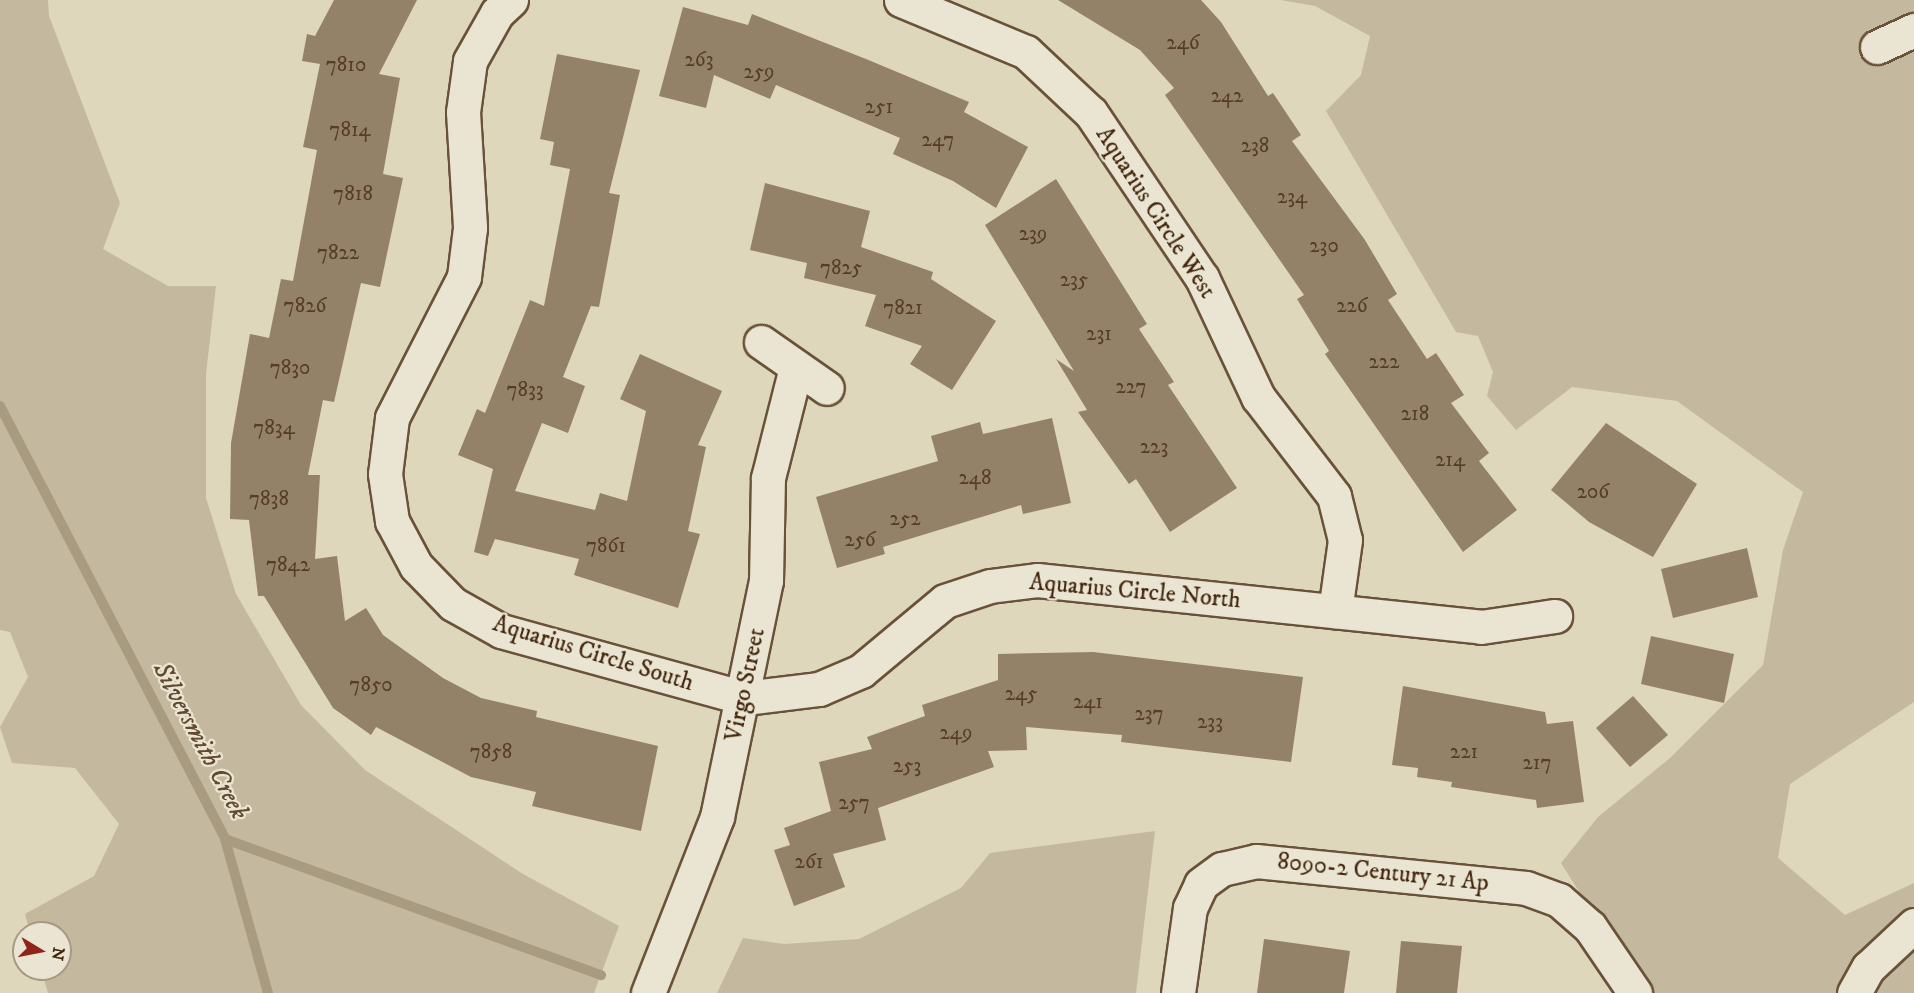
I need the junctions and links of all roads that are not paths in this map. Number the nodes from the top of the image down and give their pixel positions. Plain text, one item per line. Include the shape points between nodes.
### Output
1 (511, 0) edge
2 (901, 0) edge
3 (1914, 30) edge
4 (1877, 47) dead end
5 (761, 342) dead end
6 (796, 367) junction
7 (827, 388) dead end
8 (1335, 611) junction
9 (1555, 616) dead end
10 (745, 698) junction
11 (1914, 925) edge
12 (648, 993) edge
13 (1178, 993) edge
14 (1635, 993) edge
15 (1854, 993) edge

1 - 10 street, Aquarius Circle South via 497,13 470,61 463,112 470,228 464,277 392,418 385,474 392,521 416,566 453,604 501,631
2 - 8 street, Aquarius Circle West via 1026,52 1090,112 1202,278 1258,397 1334,496 1345,540
3 - 4 street
5 - 6 street
6 - 7 street
6 - 10 street, Virgo Street via 768,478 766,582
8 - 9 street, Aquarius Circle North via 1481,627
8 - 10 street, Aquarius Circle North via 1037,580 990,586 945,601 861,671 819,689
10 - 12 street, Virgo Street via 717,818
11 - 15 street via 1868,968
13 - 14 street, 8090-2 Century 21 Ap via 1190,908 1201,885 1222,869 1256,861 1526,888 1559,900 1590,927

